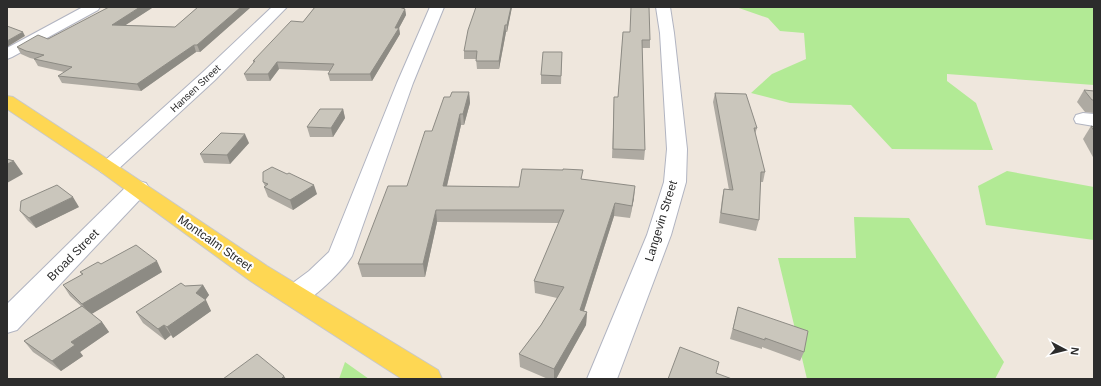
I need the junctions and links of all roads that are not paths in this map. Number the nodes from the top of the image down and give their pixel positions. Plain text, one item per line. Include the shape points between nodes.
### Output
1 (92, 7) edge
2 (280, 7) edge
3 (437, 7) edge
4 (663, 7) edge
5 (7, 54) edge
6 (7, 102) edge
7 (108, 168) junction
8 (138, 188) junction
9 (295, 295) junction
10 (7, 322) edge
11 (427, 379) edge
12 (602, 379) edge

1 - 5 street
2 - 7 street, Hansen Street
3 - 9 street via 405,83 340,256 318,278
4 - 12 street, Langevin Street via 677,148 675,182 659,235
6 - 7 main road, Montcalm Street
7 - 8 main road, Montcalm Street
8 - 9 main road, Montcalm Street via 258,273
8 - 10 street, Broad Street
9 - 11 main road, Montcalm Street

